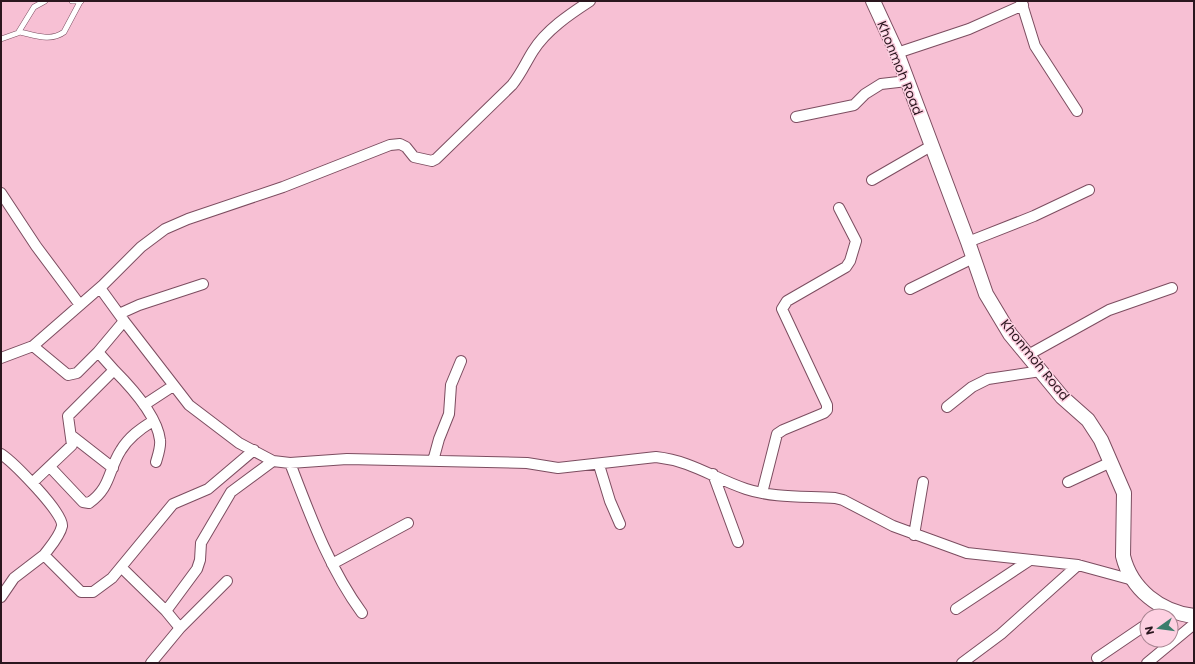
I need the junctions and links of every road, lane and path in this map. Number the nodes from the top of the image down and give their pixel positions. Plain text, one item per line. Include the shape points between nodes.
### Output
1 (45, 1) edge
2 (72, 1) edge
3 (81, 1) edge
4 (590, 1) edge
5 (873, 1) edge
6 (1022, 3) edge
7 (20, 32) junction
8 (1, 39) edge
9 (897, 53) junction
10 (907, 81) junction
11 (1077, 111) dead end
12 (796, 117) dead end
13 (931, 146) junction
14 (872, 180) dead end
15 (1089, 190) dead end
16 (1, 193) edge
17 (839, 208) dead end
18 (968, 242) junction
19 (973, 258) junction
20 (203, 284) dead end
21 (100, 288) junction
22 (1172, 288) dead end
23 (910, 289) dead end
24 (80, 305) junction
25 (121, 318) junction
26 (34, 346) junction
27 (98, 352) junction
28 (1028, 355) junction
29 (1, 358) edge
30 (461, 361) dead end
31 (114, 370) junction
32 (1041, 371) junction
33 (173, 386) junction
34 (144, 405) junction
35 (947, 407) dead end
36 (153, 421) junction
37 (72, 436) junction
38 (254, 450) junction
39 (1, 454) edge
40 (273, 461) junction
41 (433, 461) junction
42 (156, 462) dead end
43 (1111, 462) junction
44 (290, 463) junction
45 (599, 465) junction
46 (50, 467) junction
47 (113, 468) junction
48 (713, 474) junction
49 (923, 482) dead end
50 (1068, 482) dead end
51 (32, 483) junction
52 (762, 493) junction
53 (408, 523) dead end
54 (620, 524) dead end
55 (914, 535) junction
56 (738, 542) dead end
57 (44, 555) junction
58 (1030, 560) junction
59 (332, 564) junction
60 (1078, 565) junction
61 (121, 567) junction
62 (1133, 580) junction
63 (227, 581) dead end
64 (1, 597) edge
65 (1160, 608) edge
66 (956, 609) dead end
67 (166, 611) junction
68 (362, 613) dead end
69 (1179, 614) edge
70 (1194, 616) edge
71 (1194, 624) edge
72 (180, 628) junction
73 (1139, 629) edge
74 (1097, 658) dead end
75 (151, 663) edge
76 (962, 663) edge
77 (1147, 663) edge

1 - 7 lane via 34,7
2 - 3 lane
3 - 7 lane via 61,34 47,38
4 - 21 street via 556,26 536,46 520,76 436,159 414,156 400,144 390,145 283,187 188,219 152,238
5 - 9 main road, Khonmoh Road
6 - 9 street via 980,25
6 - 11 street via 1035,46
7 - 8 lane
9 - 10 main road, Khonmoh Road
10 - 12 street via 881,84 854,105
10 - 13 main road, Khonmoh Road
13 - 14 street
13 - 18 main road, Khonmoh Road
15 - 18 street via 1034,216
16 - 24 street
17 - 52 street via 856,240 848,264 787,301 782,308 827,405 827,410 777,434
18 - 19 main road, Khonmoh Road
19 - 23 street
19 - 28 main road, Khonmoh Road via 986,294 1010,334
20 - 25 street via 139,305
21 - 24 street
21 - 25 street
22 - 28 street via 1109,310
24 - 26 street
25 - 27 street
25 - 33 street
26 - 27 street via 68,375 77,373
26 - 29 street
27 - 31 street
28 - 32 main road, Khonmoh Road
30 - 41 street via 451,384 449,414
31 - 34 street
31 - 37 street via 70,414 68,419
32 - 35 street via 988,379 972,387
32 - 43 main road, Khonmoh Road via 1062,397 1088,420
33 - 34 street
33 - 38 street via 220,429
34 - 36 street
36 - 42 street via 160,439
36 - 47 street via 132,436 121,449
37 - 46 street via 71,447
37 - 47 street
38 - 40 street
38 - 61 street via 208,489 173,504
39 - 51 street
40 - 44 street
40 - 67 street via 231,492 201,543 197,569
41 - 44 street via 347,459
41 - 45 street via 527,463 558,468
43 - 50 street
43 - 62 main road, Khonmoh Road via 1124,493 1123,556
44 - 59 street
45 - 48 street via 656,457 684,462
45 - 54 street via 607,495
46 - 47 street via 85,504 104,489
46 - 51 street
48 - 52 street via 745,489
48 - 56 street
49 - 55 street
51 - 57 street via 62,521 60,531
52 - 55 street via 835,498
53 - 59 street
55 - 58 street via 967,553
57 - 61 street via 81,592 88,593 99,589
57 - 64 street via 14,578
58 - 60 street
58 - 66 street
59 - 68 street
60 - 62 street
60 - 76 street via 1001,634
61 - 67 street
62 - 65 main road, Khonmoh Road
63 - 72 street
67 - 72 street
69 - 70 main road, Khonmoh Road
71 - 77 street
72 - 75 street
73 - 74 street

